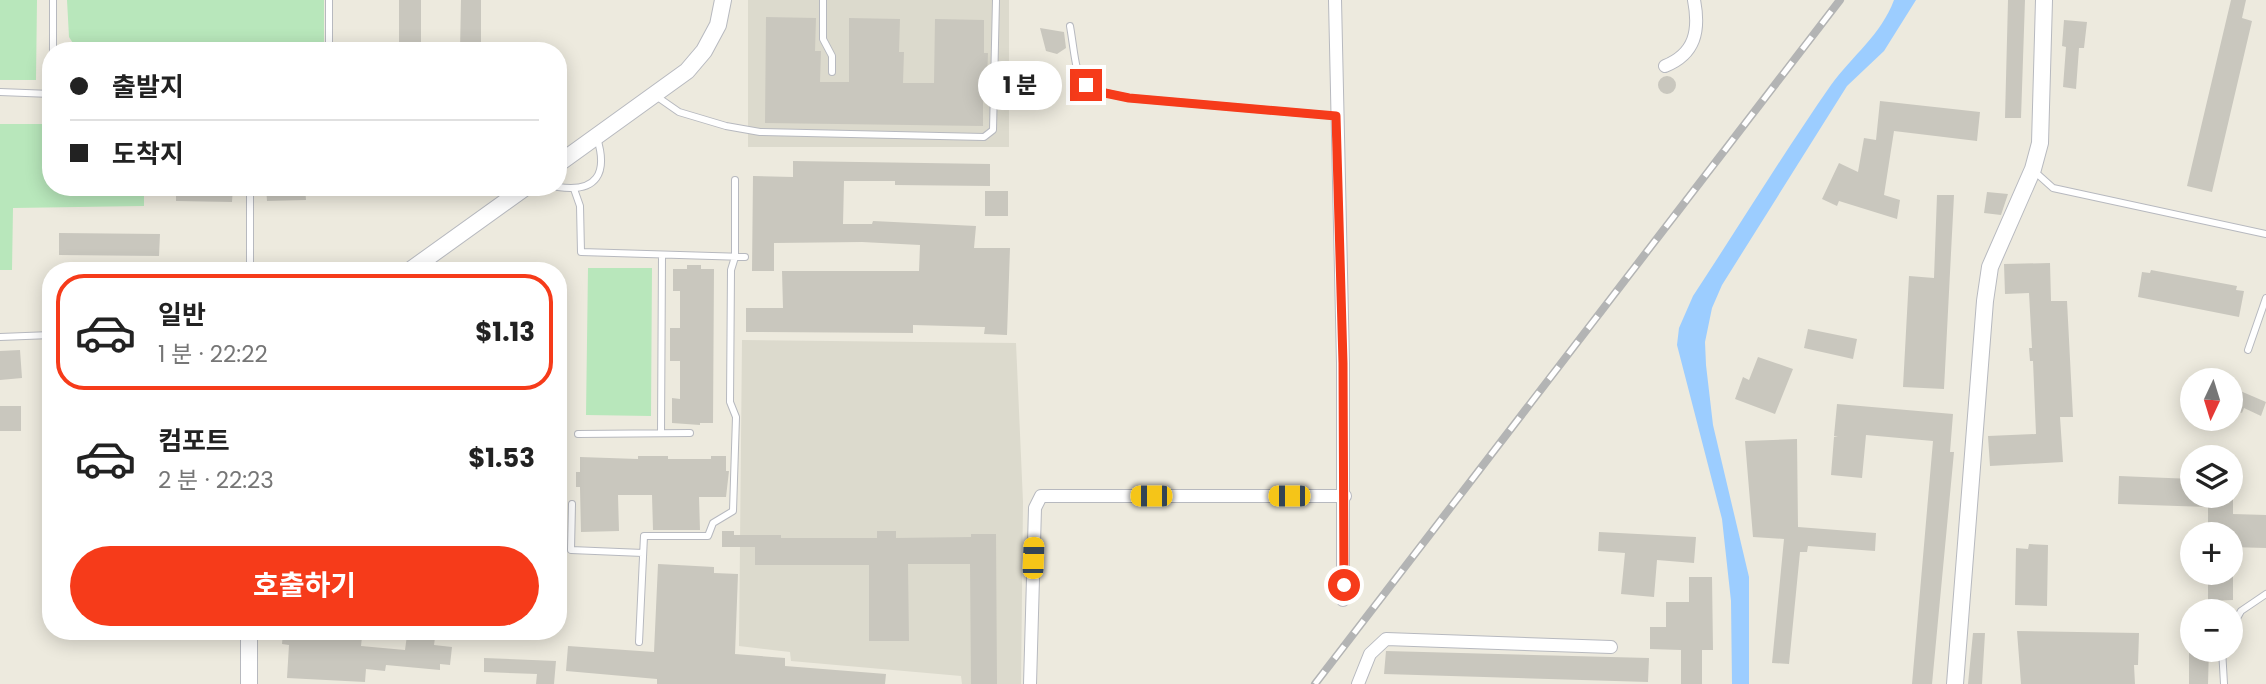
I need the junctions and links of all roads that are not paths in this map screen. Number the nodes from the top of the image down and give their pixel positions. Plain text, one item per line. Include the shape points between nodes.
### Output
1 (53, 0) edge
2 (329, 0) edge
3 (723, 0) edge
4 (823, 0) edge
5 (996, 0) edge
6 (1335, 0) edge
7 (1694, 0) edge
8 (2044, 0) edge
9 (1070, 26) dead end
10 (52, 42) edge
11 (329, 42) edge
12 (1665, 66) dead end
13 (832, 72) dead end
14 (0, 92) edge
15 (42, 94) edge
16 (654, 95) junction
17 (1336, 116) junction
18 (596, 136) junction
19 (567, 157) edge
20 (2033, 170) junction
21 (735, 180) dead end
22 (567, 188) edge
23 (574, 189) junction
24 (250, 196) edge
25 (513, 196) edge
26 (2266, 234) edge
27 (662, 254) junction
28 (735, 257) junction
29 (745, 257) dead end
30 (250, 262) edge
31 (422, 262) edge
32 (2266, 298) edge
33 (42, 335) edge
34 (0, 337) edge
35 (2248, 349) dead end
36 (661, 433) junction
37 (690, 433) dead end
38 (578, 434) dead end
39 (1345, 496) junction
40 (572, 504) dead end
41 (643, 553) junction
42 (2266, 594) edge
43 (1343, 600) dead end
44 (2243, 610) edge
45 (249, 640) edge
46 (639, 642) dead end
47 (1611, 648) dead end
48 (2223, 662) edge
49 (249, 684) edge
50 (1030, 684) edge
51 (1358, 684) edge
52 (1955, 684) edge
53 (2224, 684) edge

1 - 10 lane
2 - 11 lane
3 - 16 street via 718,25 704,51 687,71
4 - 13 lane via 823,39 832,56
5 - 16 lane via 993,130 984,137 760,132 679,112
6 - 17 street
7 - 12 street via 1695,34 1688,52
8 - 20 street via 2040,143
9 - 17 lane via 1078,73 1086,85 1100,92
14 - 15 lane
16 - 18 street
17 - 39 street
18 - 19 street
18 - 23 lane via 602,170 594,181
20 - 26 lane via 2053,188
20 - 52 street via 1990,267
21 - 28 lane
22 - 23 lane
23 - 27 lane via 580,206 582,252
24 - 30 lane
25 - 31 street
27 - 28 lane
27 - 36 lane
28 - 29 lane
28 - 41 lane via 731,270 730,401 736,417 733,511 713,523 708,536 644,536
32 - 35 lane
33 - 34 lane
36 - 37 lane
36 - 38 lane
39 - 43 street
39 - 50 street via 1041,496 1035,508
40 - 41 lane via 572,550
41 - 46 lane
42 - 44 lane
45 - 49 street
47 - 51 street via 1386,639 1370,654
48 - 53 lane

